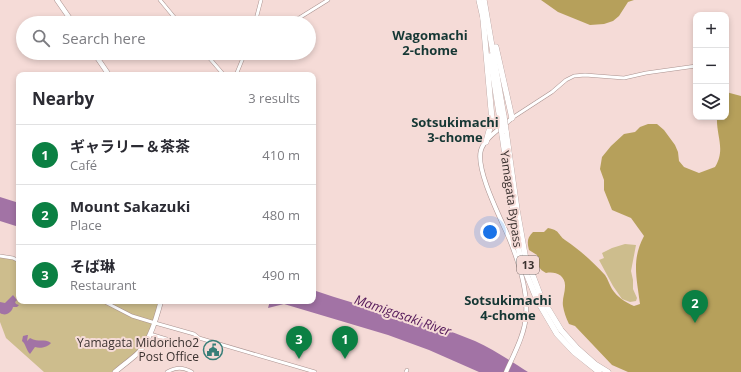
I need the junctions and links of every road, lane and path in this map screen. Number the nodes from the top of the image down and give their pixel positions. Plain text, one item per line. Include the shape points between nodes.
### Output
1 (57, 0) edge
2 (160, 0) edge
3 (261, 0) edge
4 (328, 0) edge
5 (479, 0) edge
6 (484, 0) edge
7 (68, 16) edge
8 (173, 16) edge
9 (257, 16) edge
10 (302, 16) edge
11 (486, 17) junction
12 (99, 60) edge
13 (211, 60) edge
14 (241, 60) edge
15 (693, 66) edge
16 (107, 72) edge
17 (221, 72) edge
18 (237, 72) edge
19 (512, 118) junction
20 (504, 132) junction
21 (486, 142) junction
22 (0, 256) edge
23 (16, 260) edge
24 (109, 304) edge
25 (160, 304) edge
26 (155, 323) junction
27 (150, 334) junction
28 (194, 347) dead end
29 (115, 372) edge
30 (167, 372) edge
31 (192, 372) edge
32 (315, 372) edge
33 (506, 372) edge
34 (599, 372) edge
35 (608, 372) edge

1 - 7 main road
2 - 8 street
3 - 9 street
4 - 10 street
5 - 11 highway, Yamagata Bypass / 13
6 - 11 highway, Yamagata Bypass / 13
11 - 19 highway
11 - 20 highway, Yamagata Bypass / 13, bridge
11 - 21 highway via 492,120
12 - 16 main road
13 - 17 street
14 - 18 street
15 - 19 street via 624,78 574,76
19 - 21 street
20 - 34 highway, Yamagata Bypass / 13 via 520,258 537,300 557,334
20 - 35 highway, Yamagata Bypass / 13 via 524,255 541,297 561,330 577,348
21 - 33 street via 481,148 480,156 483,171 491,198 510,240 526,300 523,330
22 - 23 street
24 - 26 street via 132,316
25 - 26 main road
26 - 27 main road
26 - 32 street
27 - 28 street
27 - 29 main road via 138,353
30 - 31 street via 176,368

